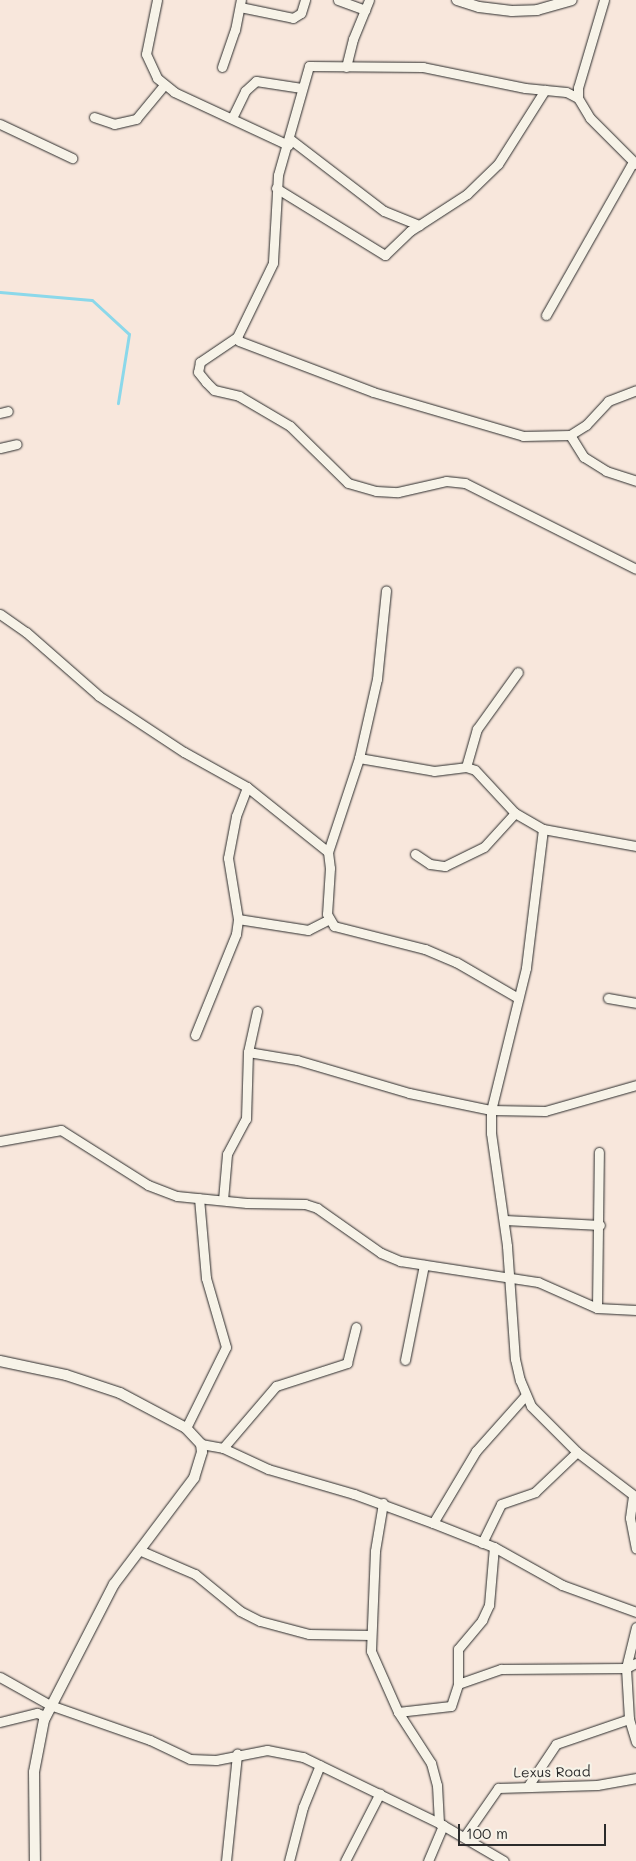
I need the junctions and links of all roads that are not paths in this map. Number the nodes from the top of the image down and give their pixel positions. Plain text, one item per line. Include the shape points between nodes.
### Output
1 (157, 0) edge
2 (305, 0) edge
3 (338, 0) edge
4 (369, 0) edge
5 (457, 0) edge
6 (572, 0) edge
7 (604, 0) edge
8 (240, 4) edge
9 (365, 10) junction
10 (222, 67) dead end
11 (346, 67) junction
12 (164, 85) junction
13 (301, 88) junction
14 (545, 90) junction
15 (578, 98) junction
16 (94, 117) dead end
17 (232, 118) junction
18 (0, 124) edge
19 (289, 142) junction
20 (72, 158) dead end
21 (634, 163) edge
22 (276, 188) junction
23 (419, 225) junction
24 (546, 314) dead end
25 (236, 337) junction
26 (636, 390) edge
27 (570, 435) junction
28 (17, 444) dead end
29 (0, 448) edge
30 (636, 481) edge
31 (636, 569) edge
32 (386, 590) dead end
33 (0, 614) edge
34 (518, 672) dead end
35 (359, 758) junction
36 (466, 767) junction
37 (247, 787) junction
38 (515, 814) junction
39 (543, 830) junction
40 (636, 846) edge
41 (328, 852) junction
42 (415, 854) dead end
43 (238, 919) junction
44 (328, 920) junction
45 (518, 998) junction
46 (608, 998) dead end
47 (636, 1003) edge
48 (256, 1011) dead end
49 (195, 1035) dead end
50 (248, 1052) junction
51 (636, 1085) edge
52 (491, 1110) junction
53 (0, 1141) edge
54 (599, 1152) dead end
55 (199, 1198) junction
56 (222, 1200) junction
57 (505, 1220) junction
58 (600, 1224) junction
59 (424, 1265) junction
60 (510, 1279) junction
61 (597, 1308) junction
62 (636, 1310) edge
63 (356, 1327) dead end
64 (405, 1360) dead end
65 (0, 1361) edge
66 (525, 1396) junction
67 (186, 1428) junction
68 (201, 1444) junction
69 (222, 1448) junction
70 (578, 1452) junction
71 (634, 1497) edge
72 (383, 1504) junction
73 (433, 1522) junction
74 (482, 1543) junction
75 (494, 1547) junction
76 (636, 1548) edge
77 (139, 1550) junction
78 (636, 1612) edge
79 (636, 1627) edge
80 (371, 1635) junction
81 (636, 1663) edge
82 (626, 1668) junction
83 (0, 1676) edge
84 (458, 1684) junction
85 (50, 1705) junction
86 (398, 1712) junction
87 (46, 1716) junction
88 (629, 1719) junction
89 (0, 1722) edge
90 (636, 1742) edge
91 (237, 1754) junction
92 (320, 1765) junction
93 (636, 1778) edge
94 (528, 1786) junction
95 (380, 1793) junction
96 (441, 1824) junction
97 (464, 1837) junction
98 (35, 1861) edge
99 (226, 1861) edge
100 (289, 1861) edge
101 (345, 1861) edge
102 (428, 1861) edge
103 (504, 1861) edge

1 - 12 street via 146,54
2 - 8 street via 301,13 293,18
3 - 9 street
4 - 9 street
5 - 6 street via 479,7 512,11 538,10
7 - 15 street via 578,88
8 - 10 street
9 - 11 street
11 - 13 street via 309,66
11 - 14 street via 422,68
12 - 16 street via 136,119 114,124
12 - 17 street
13 - 17 street via 256,81 245,91
13 - 19 street
14 - 15 street
14 - 23 street via 498,164 467,194
15 - 21 street via 590,118
17 - 19 street
18 - 20 street
19 - 22 street
19 - 23 street via 384,211
21 - 24 street
22 - 23 street via 379,254 389,254 402,237
22 - 25 street via 273,263
25 - 27 street via 239,341 373,392 463,419 523,436
25 - 31 street via 200,362 198,372 214,390 239,396 290,426 348,483 376,491 398,492 446,481 465,483
26 - 27 street via 608,400 586,425
27 - 30 street via 584,457 606,471
28 - 29 street
32 - 35 street via 378,679
33 - 37 street via 26,632 99,696 184,752
34 - 36 street via 477,730
35 - 36 street via 434,771
35 - 41 street
36 - 38 street via 475,770
37 - 41 street
37 - 43 street via 236,816 228,858
38 - 39 street
38 - 42 street via 484,847 445,866 430,864
39 - 40 street
39 - 45 street via 531,936
41 - 44 street
43 - 44 street via 308,930
43 - 49 street via 208,1008
44 - 45 street via 342,930 425,949 456,962
45 - 52 street
46 - 47 street
48 - 50 street
50 - 52 street via 297,1060 409,1093
50 - 56 street via 246,1119 227,1154
51 - 52 street via 545,1111
52 - 57 street via 491,1133
53 - 55 street via 61,1130 148,1185 177,1196
54 - 58 street
55 - 56 street
55 - 67 street via 206,1278 226,1347
56 - 59 street via 305,1204 317,1208 381,1253
57 - 58 street
57 - 60 street
58 - 61 street
59 - 60 street
59 - 64 street
60 - 61 street via 538,1282
60 - 66 street via 516,1359
61 - 62 street
63 - 69 street via 347,1363 276,1386
65 - 67 street via 94,1383 133,1399
66 - 70 street via 544,1421
66 - 73 street via 476,1451
67 - 68 street
68 - 69 street
68 - 77 street via 200,1464 194,1478
69 - 72 street via 268,1469
70 - 71 street
70 - 74 street via 535,1492 501,1504
71 - 76 street via 630,1518
72 - 73 street
72 - 80 street via 375,1551
73 - 74 street
74 - 75 street
75 - 78 street via 562,1585
75 - 84 street via 489,1605 482,1620 458,1649
77 - 80 street via 210,1583 240,1611 260,1621 309,1634
77 - 85 street via 114,1584
79 - 82 street
80 - 86 street via 374,1662
81 - 82 street
82 - 84 street via 514,1666
82 - 88 street
83 - 85 street
84 - 86 street via 450,1706
85 - 87 street
85 - 91 street via 150,1740 190,1759 216,1760
86 - 96 street via 430,1763 437,1785
87 - 89 street via 37,1713
87 - 98 street via 38,1739 34,1772
88 - 90 street
88 - 94 street via 556,1744
91 - 92 street via 285,1751
91 - 99 street
92 - 95 street
92 - 100 street via 303,1807
93 - 94 street, Lexus Road via 605,1785
94 - 97 street, Lexus Road via 498,1788
95 - 96 street
95 - 101 street
96 - 97 street
96 - 102 street
97 - 103 street

